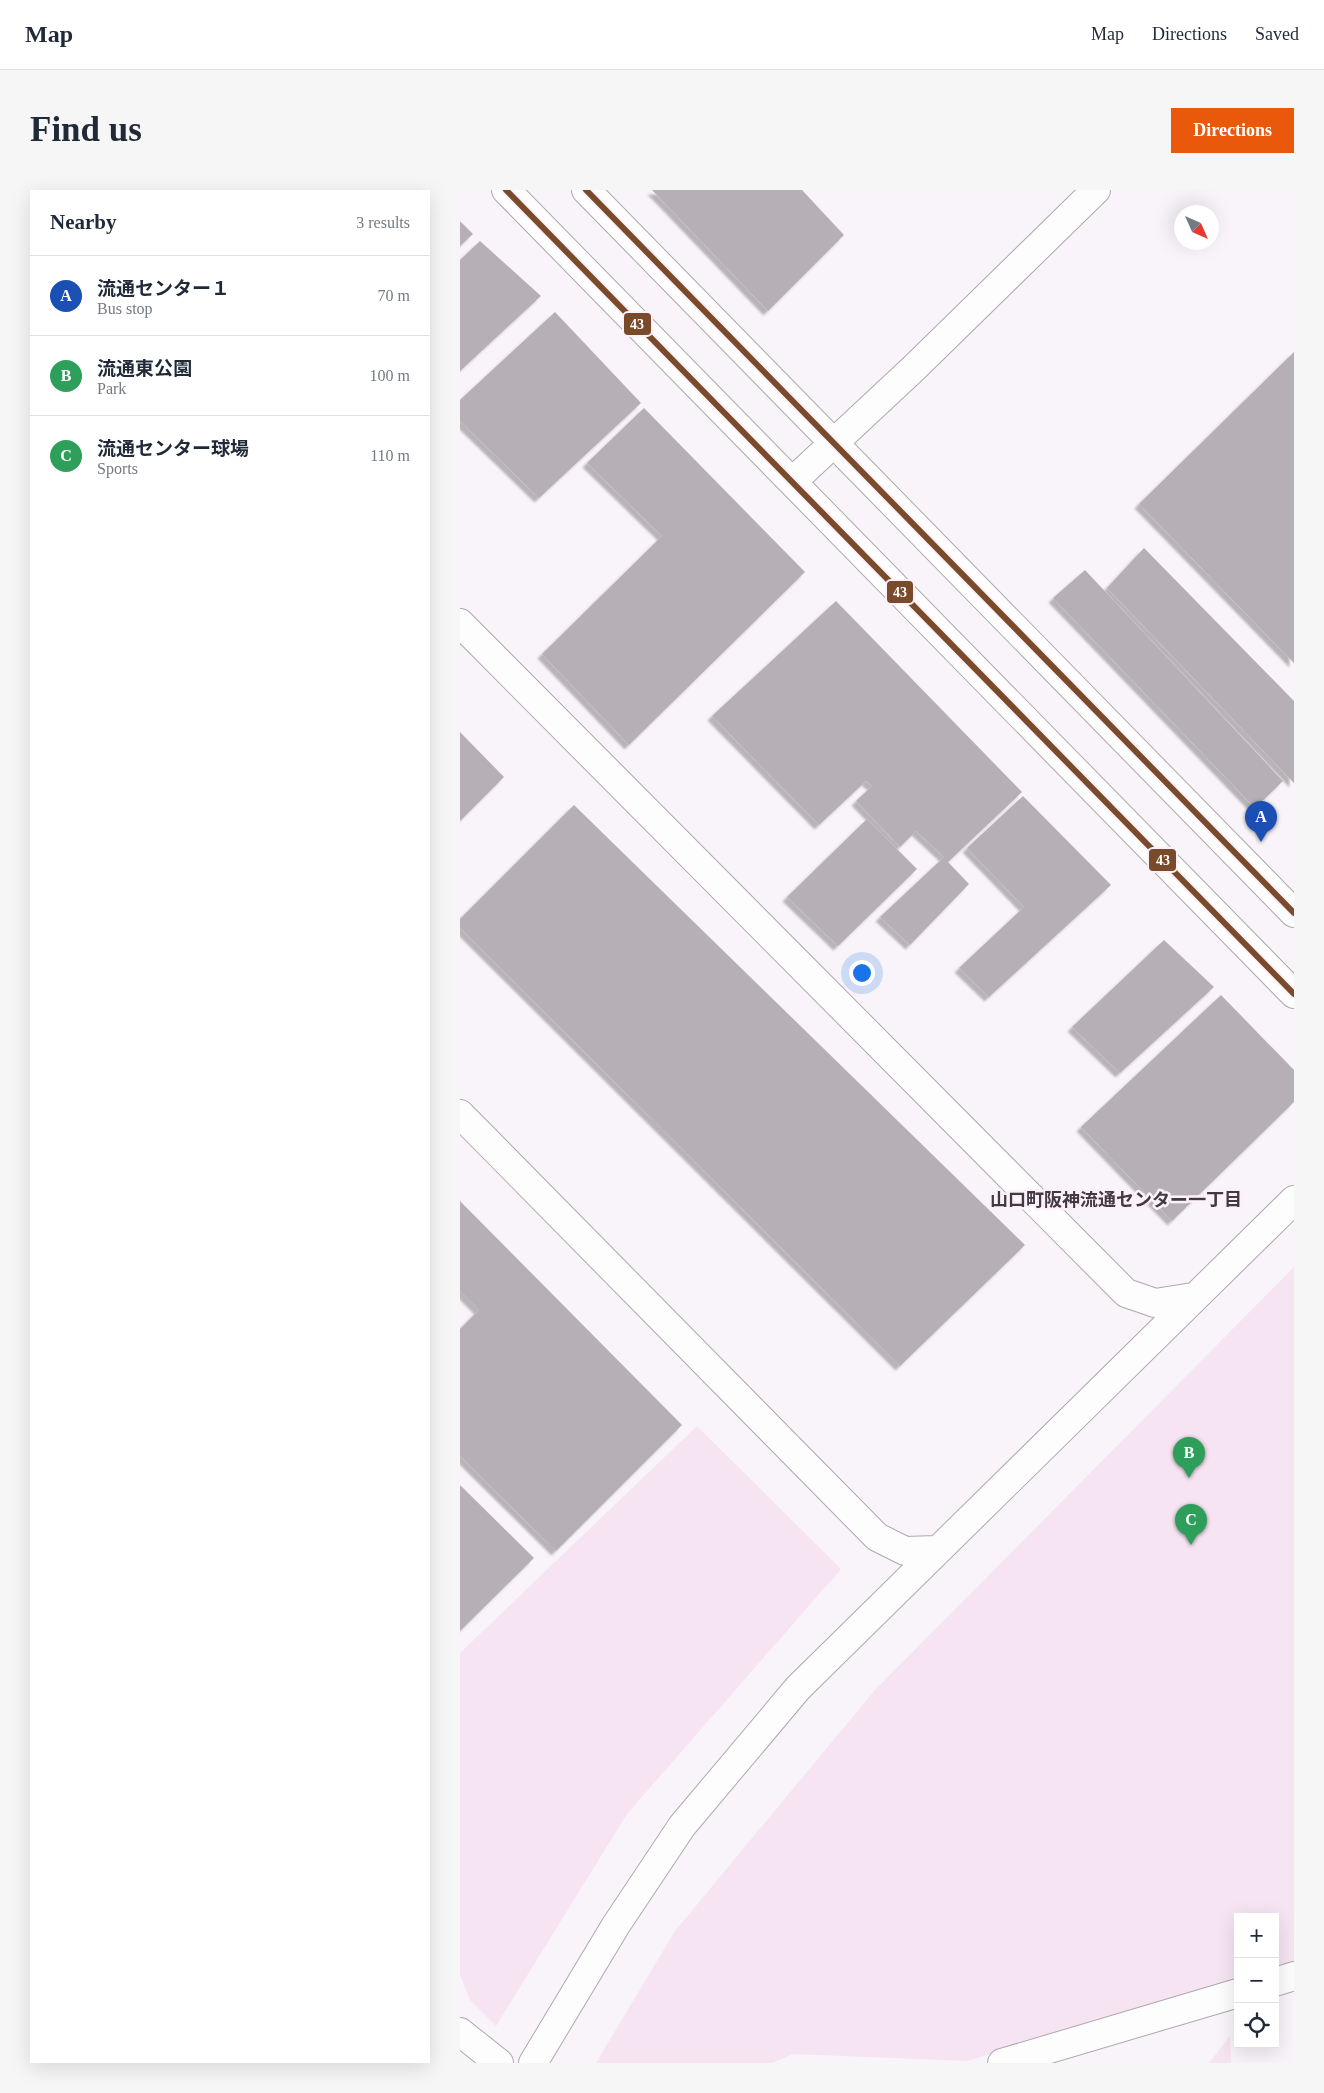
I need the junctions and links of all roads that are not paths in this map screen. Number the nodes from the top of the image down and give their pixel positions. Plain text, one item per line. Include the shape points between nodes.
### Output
1 (506, 190) edge
2 (586, 190) edge
3 (1096, 190) edge
4 (834, 444) junction
5 (793, 481) junction
6 (460, 623) edge
7 (1294, 914) edge
8 (1294, 994) edge
9 (460, 1114) edge
10 (1294, 1200) edge
11 (1193, 1297) junction
12 (937, 1550) junction
13 (1294, 1976) edge
14 (1279, 1981) edge
15 (1234, 1994) edge
16 (460, 2032) edge
17 (499, 2063) edge
18 (532, 2063) edge
19 (1002, 2063) edge

1 - 5 street
2 - 4 street
3 - 4 street
4 - 5 street
4 - 7 street
5 - 8 street
6 - 11 street via 1126,1293 1155,1303
9 - 12 street via 878,1537 905,1551
10 - 11 street
11 - 12 street
12 - 18 street via 798,1688 682,1826 616,1925
13 - 14 street
15 - 19 street
16 - 17 street

